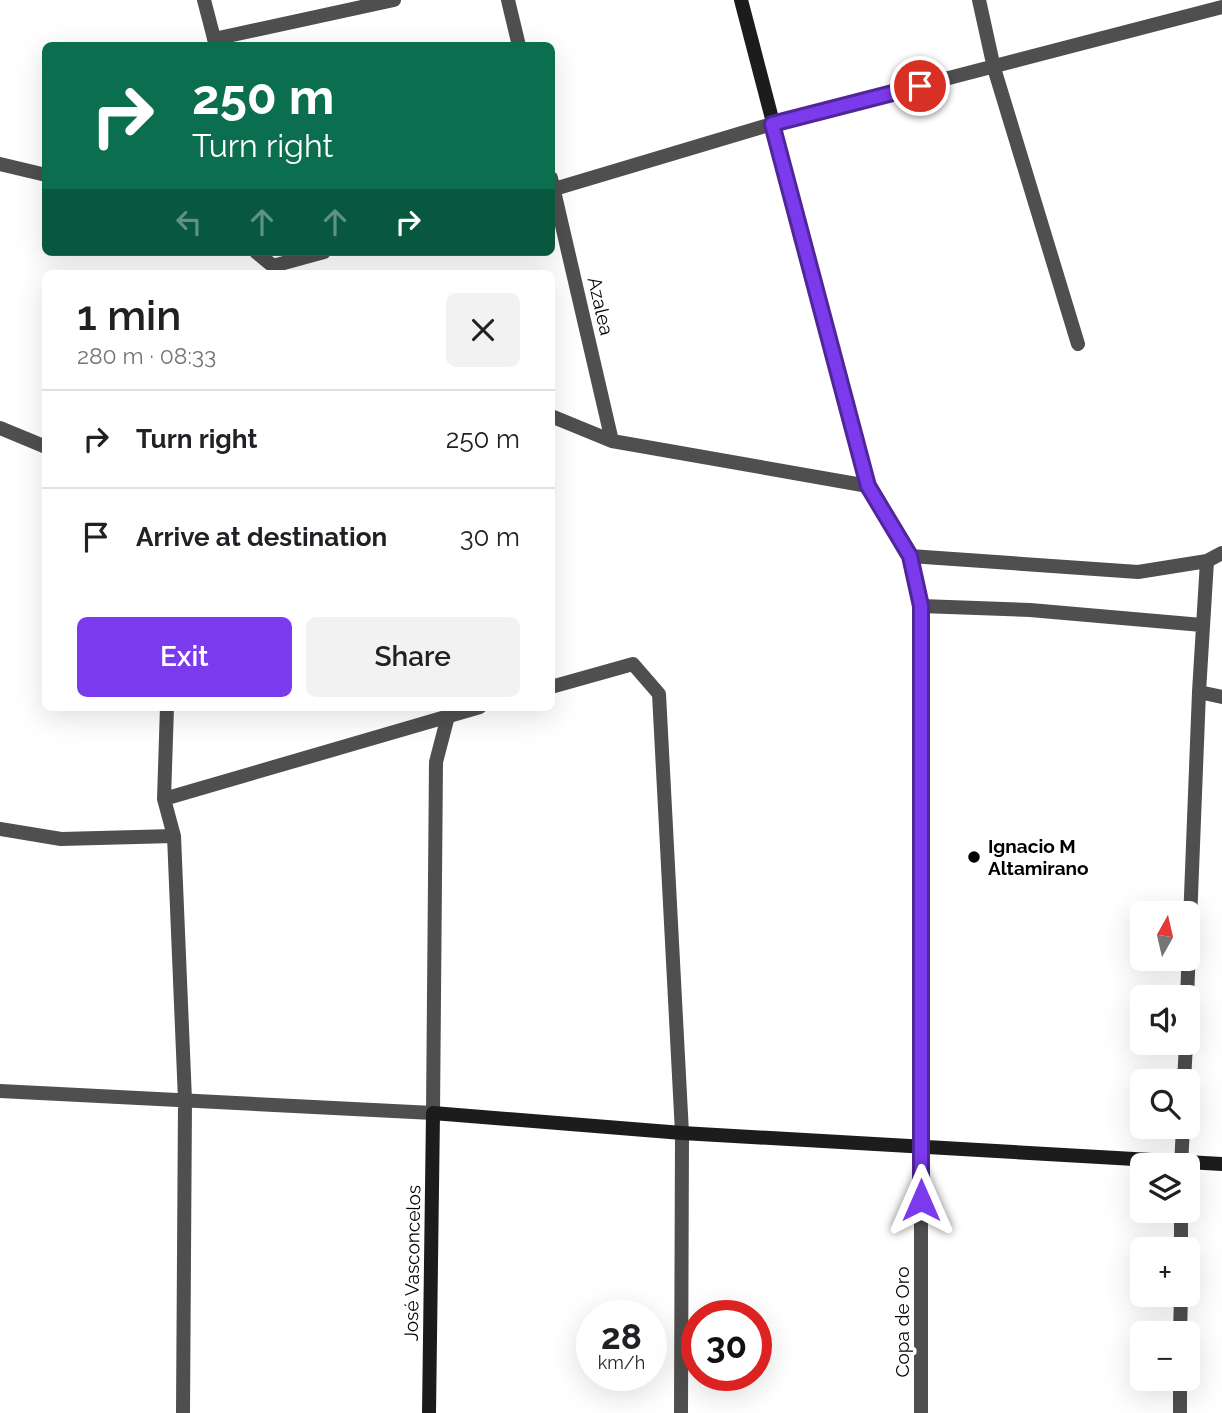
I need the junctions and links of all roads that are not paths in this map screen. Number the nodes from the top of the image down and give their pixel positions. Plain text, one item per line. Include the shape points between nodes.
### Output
1 (204, 0) edge
2 (394, 0) edge
3 (508, 0) edge
4 (741, 0) edge
5 (979, 0) edge
6 (1222, 8) edge
7 (215, 42) edge
8 (518, 42) edge
9 (994, 68) junction
10 (772, 124) junction
11 (0, 164) edge
12 (42, 174) edge
13 (555, 185) edge
14 (555, 199) edge
15 (260, 256) edge
16 (313, 256) edge
17 (273, 270) edge
18 (1078, 344) dead end
19 (555, 418) edge
20 (0, 428) edge
21 (612, 442) junction
22 (42, 445) edge
23 (868, 486) junction
24 (1222, 553) edge
25 (910, 556) junction
26 (1207, 561) junction
27 (921, 606) junction
28 (1202, 625) junction
29 (555, 686) edge
30 (1199, 692) junction
31 (1222, 697) edge
32 (167, 711) edge
33 (466, 711) edge
34 (448, 716) junction
35 (164, 799) junction
36 (0, 829) edge
37 (174, 836) junction
38 (1188, 985) edge
39 (0, 1091) edge
40 (184, 1100) junction
41 (433, 1113) junction
42 (682, 1133) junction
43 (921, 1147) junction
44 (1130, 1159) edge
45 (1200, 1163) edge
46 (1222, 1164) edge
47 (1180, 1391) edge
48 (183, 1413) edge
49 (429, 1413) edge
50 (681, 1413) edge
51 (921, 1413) edge
52 (1180, 1413) edge

1 - 7 street
2 - 7 street
3 - 8 street
4 - 10 street, Copa de Oro
5 - 9 street
6 - 9 street
9 - 10 street
9 - 18 street
10 - 13 street
10 - 23 street, Copa de Oro
11 - 12 street
14 - 21 street, Azalea
15 - 17 street
16 - 17 street
19 - 21 street
20 - 22 street
21 - 23 street
23 - 25 street, Copa de Oro
24 - 26 street
25 - 26 street via 1138,572
25 - 27 street, Copa de Oro
26 - 28 street
27 - 28 street
27 - 43 street, Copa de Oro
28 - 30 street
29 - 42 street via 633,664 659,694
30 - 31 street
30 - 38 street
32 - 35 street
33 - 34 street
34 - 35 street
34 - 41 street via 436,762
35 - 37 street
36 - 37 street via 61,839
37 - 40 street
39 - 40 street
40 - 41 street
40 - 48 street
41 - 42 street
41 - 49 street, José Vasconcelos
42 - 43 street
42 - 50 street
43 - 44 street
43 - 51 street, Copa de Oro
45 - 46 street
47 - 52 street

